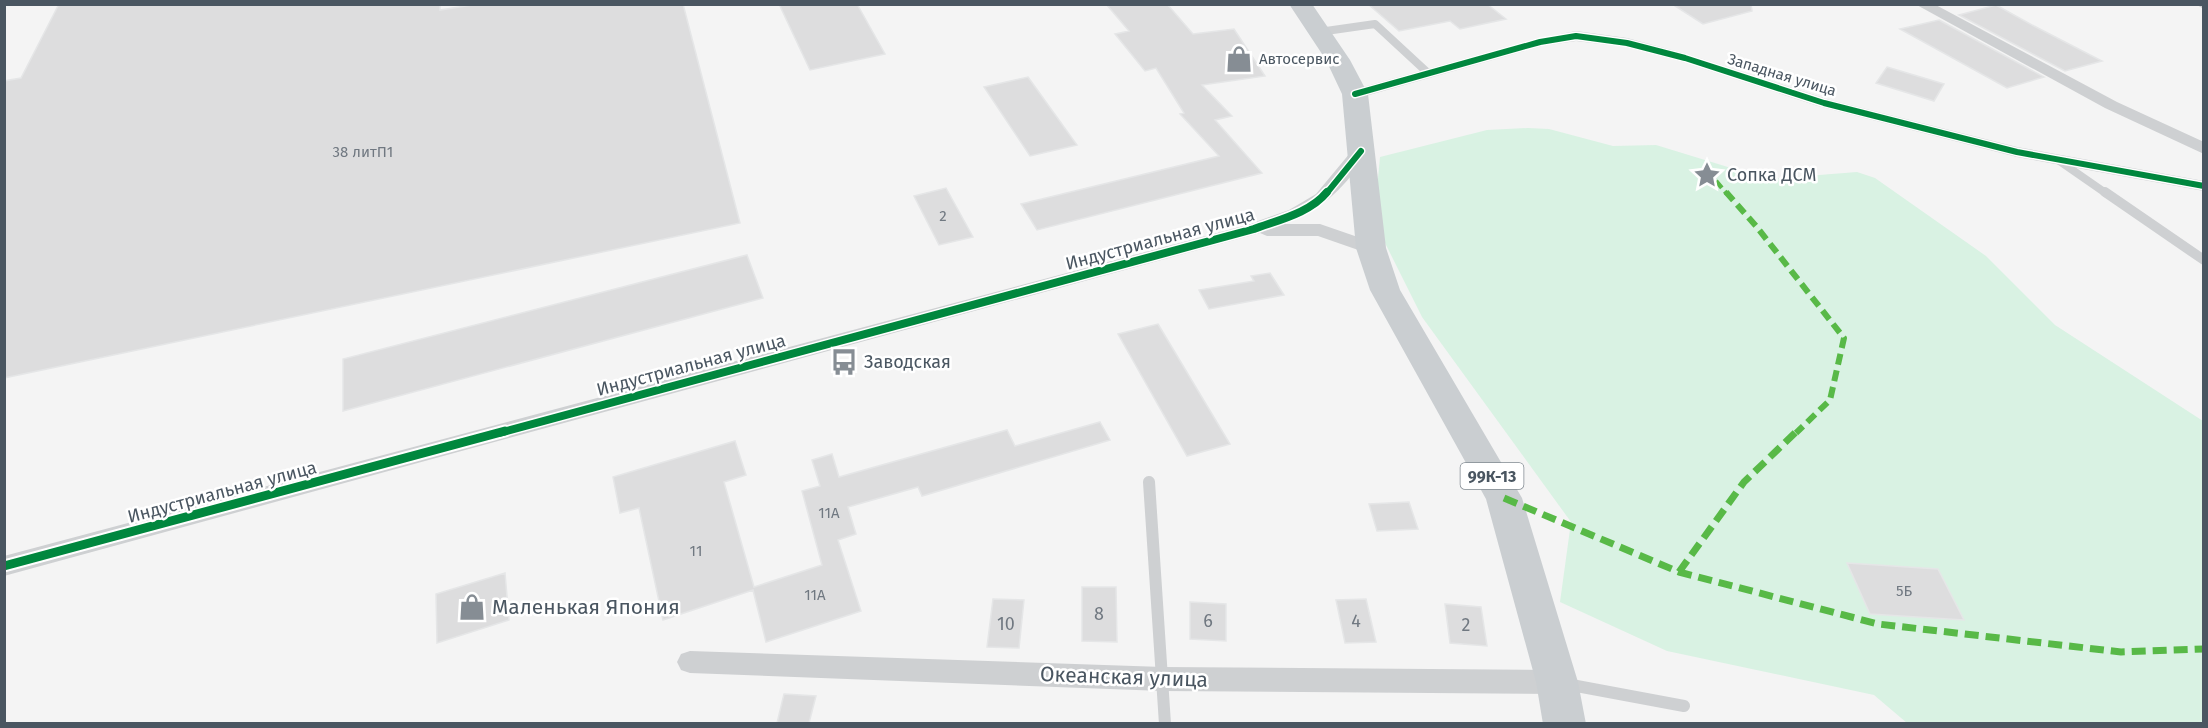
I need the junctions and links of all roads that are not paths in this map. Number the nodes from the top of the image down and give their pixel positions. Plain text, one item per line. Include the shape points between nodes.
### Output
1 (1300, 4) edge
2 (1922, 4) edge
3 (1319, 32) junction
4 (1428, 73) junction
5 (1355, 93) junction
6 (2204, 149) edge
7 (1362, 151) junction
8 (2058, 160) junction
9 (2204, 186) edge
10 (1254, 230) junction
11 (1371, 248) junction
12 (2204, 260) edge
13 (1149, 482) dead end
14 (4, 566) edge
15 (690, 663) dead end
16 (1162, 679) junction
17 (1557, 682) junction
18 (1684, 706) dead end
19 (1165, 723) edge
20 (1564, 723) edge

1 - 3 main road
2 - 6 street via 2111,105
3 - 4 lane via 1375,24
3 - 5 main road
4 - 5 street, Западная улица
4 - 8 street, Западная улица via 1576,36 1628,43 1824,103
5 - 7 main road
7 - 10 street, Индустриальная улица via 1322,198
7 - 11 main road, 99К-13
8 - 9 street, Западная улица
8 - 12 lane
10 - 11 street via 1320,230
10 - 14 street, Индустриальная улица
11 - 17 main road, 99К-13 via 1385,290 1504,498
13 - 16 lane
15 - 16 street, Океанская улица
16 - 17 street, Океанская улица
16 - 19 lane
17 - 18 lane
17 - 20 main road, 99К-13

